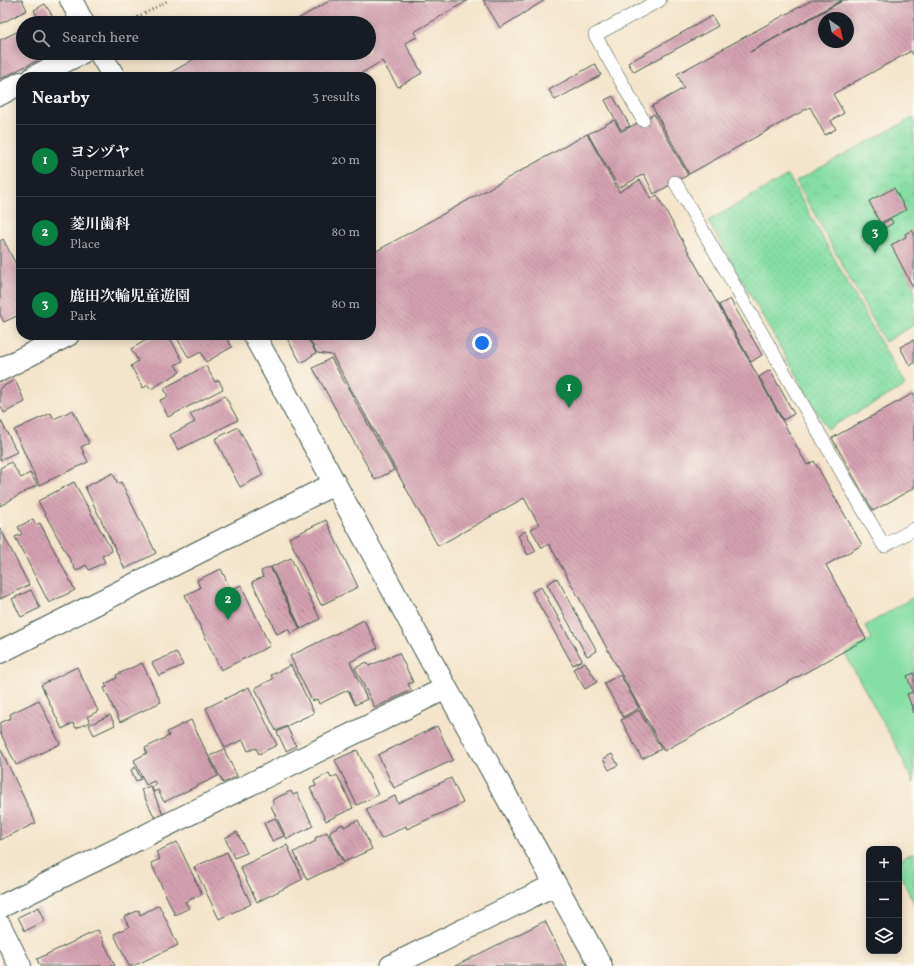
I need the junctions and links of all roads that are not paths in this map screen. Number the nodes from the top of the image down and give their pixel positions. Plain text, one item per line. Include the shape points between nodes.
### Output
1 (71, 0) edge
2 (660, 0) edge
3 (79, 16) edge
4 (67, 60) edge
5 (104, 60) edge
6 (44, 72) edge
7 (111, 72) edge
8 (16, 86) edge
9 (0, 94) edge
10 (642, 120) dead end
11 (675, 182) dead end
12 (58, 340) edge
13 (257, 340) edge
14 (0, 370) edge
15 (334, 484) junction
16 (914, 529) edge
17 (1, 649) edge
18 (446, 688) junction
19 (554, 885) junction
20 (0, 907) edge
21 (0, 926) edge
22 (20, 966) edge
23 (391, 966) edge
24 (601, 966) edge

1 - 3 street
2 - 10 lane via 595,35
4 - 6 street
5 - 7 street
8 - 9 street
11 - 16 lane via 884,546
12 - 14 street
13 - 15 street
15 - 17 street
15 - 18 street
18 - 19 street
18 - 20 street
19 - 23 street
19 - 24 street
21 - 22 street

